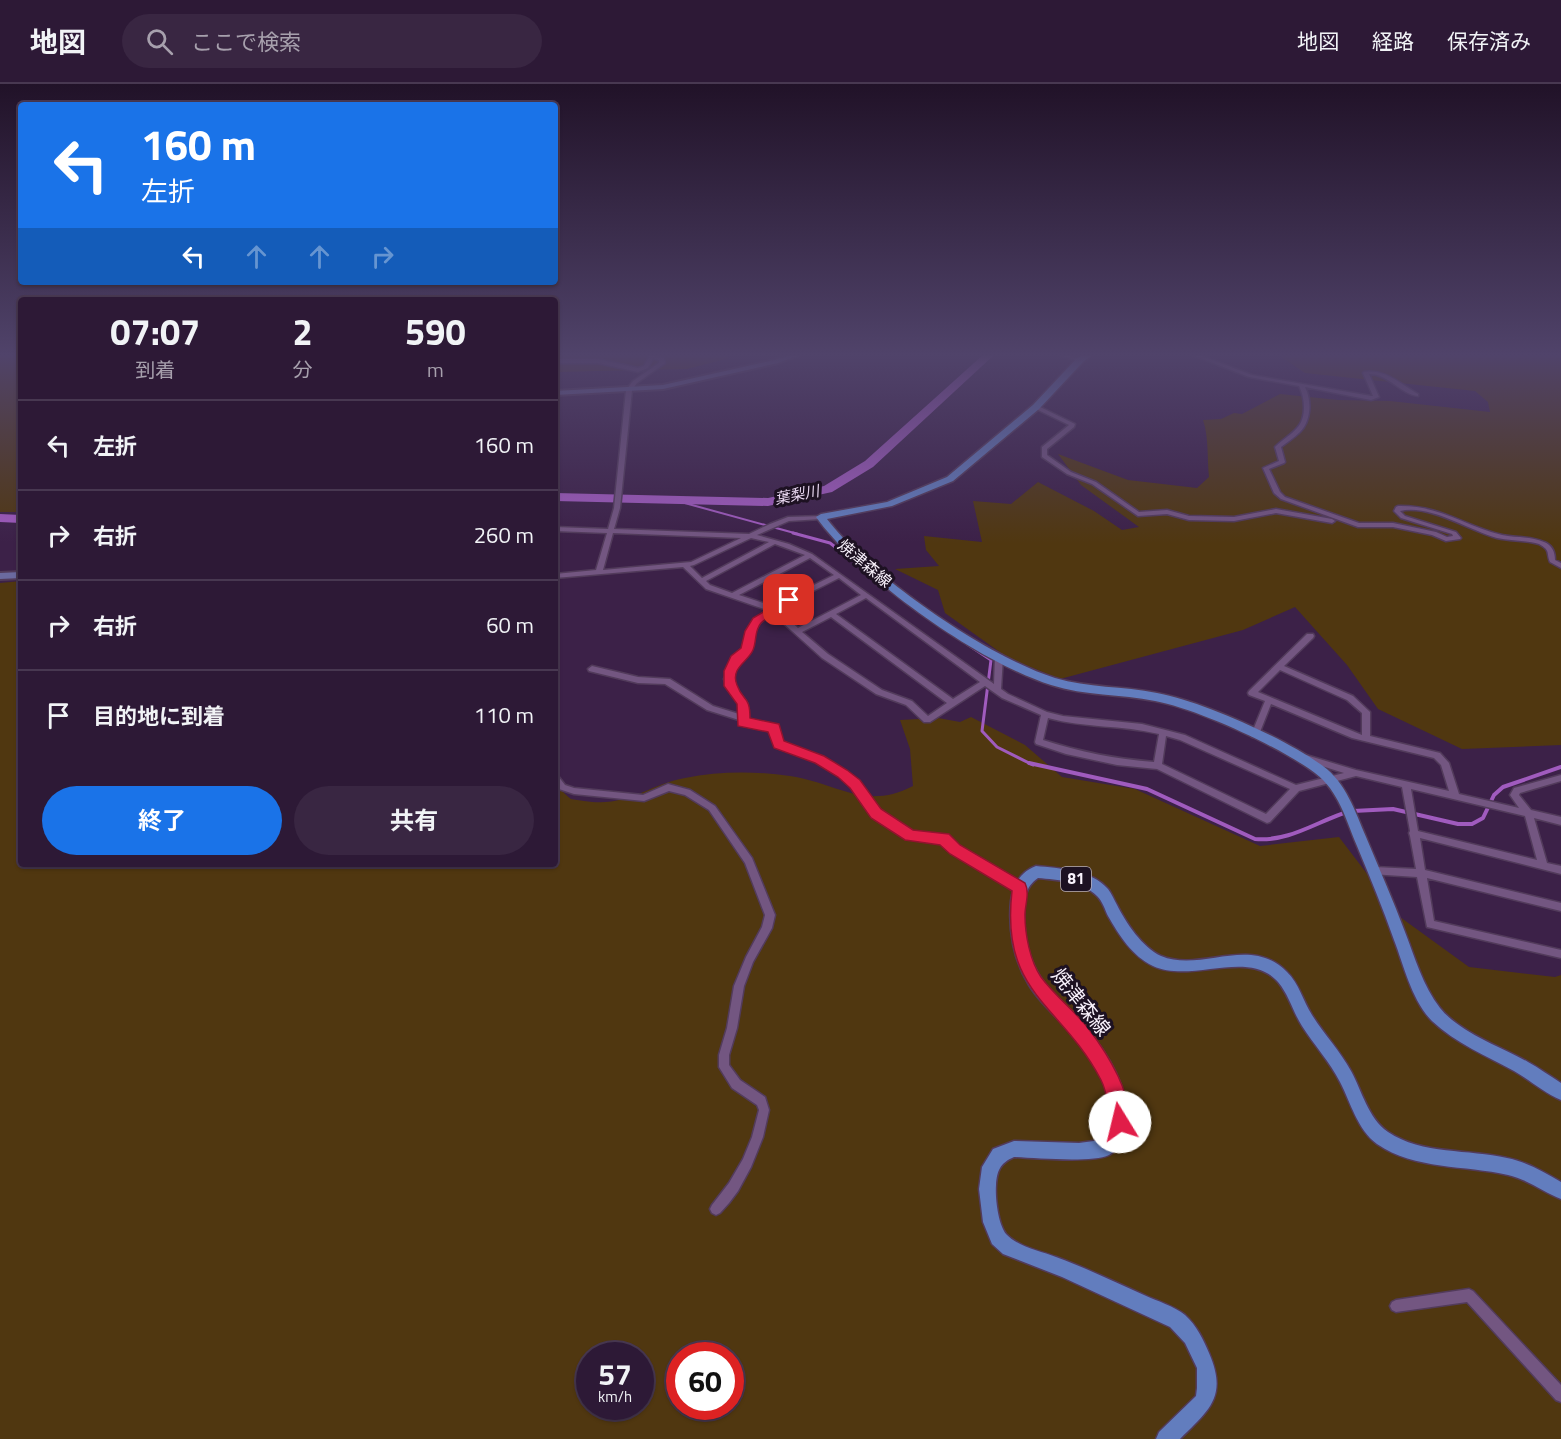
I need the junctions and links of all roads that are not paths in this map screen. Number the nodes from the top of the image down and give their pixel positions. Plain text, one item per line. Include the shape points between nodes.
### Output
1 (627, 417) edge
2 (1024, 417) edge
3 (1058, 417) edge
4 (1304, 417) edge
5 (821, 517) junction
6 (1341, 521) junction
7 (769, 527) joint
8 (558, 529) edge
9 (611, 530) junction
10 (753, 536) junction
11 (774, 542) junction
12 (810, 555) junction
13 (686, 566) junction
14 (1561, 566) edge
15 (599, 572) junction
16 (18, 575) edge
17 (839, 575) junction
18 (0, 576) edge
19 (558, 576) edge
20 (701, 581) junction
21 (735, 594) junction
22 (866, 595) junction
23 (772, 609) junction
24 (832, 614) junction
25 (798, 631) junction
26 (1310, 636) dead end
27 (999, 657) junction
28 (1279, 667) junction
29 (591, 669) dead end
30 (986, 682) junction
31 (997, 689) junction
32 (1269, 700) junction
33 (952, 703) junction
34 (1044, 714) junction
35 (743, 717) junction
36 (1163, 732) junction
37 (1255, 735) junction
38 (1366, 739) junction
39 (1297, 755) junction
40 (1158, 766) junction
41 (1356, 773) junction
42 (1561, 778) edge
43 (558, 781) edge
44 (1332, 781) junction
45 (1406, 785) junction
46 (1296, 788) junction
47 (1455, 796) junction
48 (1528, 813) junction
49 (1561, 821) edge
50 (1413, 833) junction
51 (1543, 866) junction
52 (1561, 870) edge
53 (1374, 871) junction
54 (1421, 873) junction
55 (1020, 888) junction
56 (1561, 907) edge
57 (1561, 954) edge
58 (1561, 1092) edge
59 (1561, 1191) edge
60 (716, 1209) dead end
61 (1396, 1306) dead end
62 (1561, 1395) edge
63 (1166, 1439) edge

1 - 9 street via 618,508
2 - 5 main road, 焼津森線 via 967,466 931,488 889,504
3 - 6 street via 1072,424 1044,448 1044,456 1069,473 1094,483 1138,514 1167,512 1190,518 1234,519 1276,511
4 - 6 street via 1303,424 1278,447 1282,462 1266,468 1267,473 1283,498
5 - 7 street via 788,519
5 - 27 main road, 焼津森線 via 844,547 889,584
6 - 14 street via 1409,527 1458,538 1454,533 1403,517 1397,511 1407,507 1441,515 1497,537 1542,542 1552,553 1552,561
7 - 10 street
8 - 9 street
9 - 10 street
9 - 15 street
10 - 11 street
10 - 13 street
11 - 12 street
11 - 20 street
12 - 17 street
12 - 21 street
13 - 15 street
13 - 20 street
15 - 19 street
16 - 18 main road
17 - 22 street
17 - 23 street
20 - 21 street via 715,590
21 - 23 street
22 - 24 street
22 - 30 street
23 - 25 street
23 - 35 street via 757,621 747,650 736,659 728,679 743,703
24 - 25 street
24 - 33 street
25 - 33 street via 825,657 879,692 909,703 927,720
26 - 28 street
27 - 31 street
27 - 37 main road, 焼津森線 via 1052,682 1159,697
28 - 32 street via 1252,693
28 - 38 street via 1350,698 1366,712
29 - 35 street via 638,680 667,681 710,708
30 - 31 street
30 - 33 street
31 - 34 street
32 - 37 street
32 - 38 street
34 - 36 street
34 - 40 street via 1039,742 1117,762
35 - 55 street via 743,722 774,728 778,744 819,759 842,774 855,784 876,814 910,836 943,839
36 - 40 street
36 - 46 street
37 - 39 main road, 焼津森線
38 - 47 street via 1442,758
39 - 41 street
39 - 44 main road, 焼津森線
40 - 46 street via 1267,819
41 - 44 street
41 - 45 street
42 - 48 street via 1517,790 1514,795
43 - 60 street via 573,791 644,798 669,787 687,792 712,808 723,822 749,861 767,903 767,928 742,977 724,1055 728,1075 761,1101 764,1110 747,1166
44 - 46 street
44 - 53 main road, 焼津森線
45 - 47 street
45 - 50 street
47 - 48 street
48 - 49 street
48 - 51 street
50 - 51 street
50 - 54 street
51 - 52 street
53 - 54 street
53 - 58 main road, 焼津森線 via 1421,992 1436,1015 1457,1032
54 - 56 street
54 - 57 street via 1430,924
55 - 59 main road, 81 via 1024,879 1036,872 1087,881 1102,892 1140,949 1158,961 1183,966 1257,962 1273,968 1283,977 1310,1025 1347,1077 1362,1113 1380,1137 1401,1147 1454,1160 1522,1170
55 - 63 main road, 焼津森線 via 1017,916 1024,959 1040,989 1081,1033 1108,1075 1120,1122 1106,1148 1014,1149 999,1155 990,1167 987,1189 992,1222 998,1238 1009,1248 1161,1311 1177,1320 1192,1336 1206,1368 1204,1401
61 - 62 street via 1469,1295

